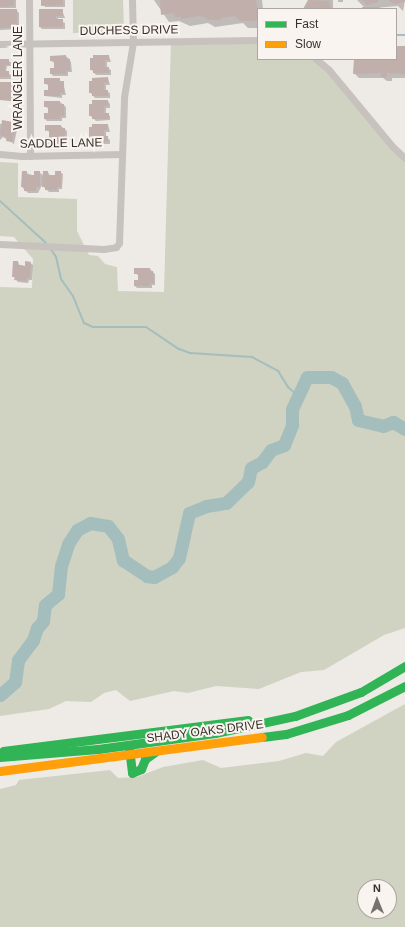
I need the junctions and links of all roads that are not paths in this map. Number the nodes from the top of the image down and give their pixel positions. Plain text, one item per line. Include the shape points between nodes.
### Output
1 (29, 0) edge
2 (132, 0) edge
3 (257, 40) edge
4 (133, 42) junction
5 (30, 43) junction
6 (0, 44) edge
7 (317, 60) edge
8 (0, 154) edge
9 (122, 154) junction
10 (30, 156) junction
11 (405, 158) edge
12 (0, 244) edge
13 (405, 666) edge
14 (405, 686) edge
15 (316, 708) junction
16 (129, 749) junction
17 (157, 751) junction
18 (0, 752) edge
19 (0, 756) edge
20 (0, 771) edge

1 - 5 street, WRANGLER LANE
2 - 4 street
3 - 4 street, DUCHESS DRIVE
4 - 5 street, DUCHESS DRIVE
4 - 9 street via 124,97
5 - 6 street, DUCHESS DRIVE
5 - 10 street, WRANGLER LANE
7 - 11 street via 329,70 388,142
8 - 10 street, SADDLE LANE
9 - 10 street, SADDLE LANE
9 - 12 street via 119,239 116,247
13 - 15 street, SHADY OAKS DRIVE via 360,692
14 - 17 street, SHADY OAKS DRIVE via 361,710 320,726 278,735
15 - 16 street, SHADY OAKS DRIVE via 295,716
15 - 18 street, SHADY OAKS DRIVE via 258,719
16 - 17 street, SHADY OAKS DRIVE
16 - 17 street via 132,773 141,769 145,759
16 - 19 street, SHADY OAKS DRIVE
16 - 20 street, SHADY OAKS DRIVE

